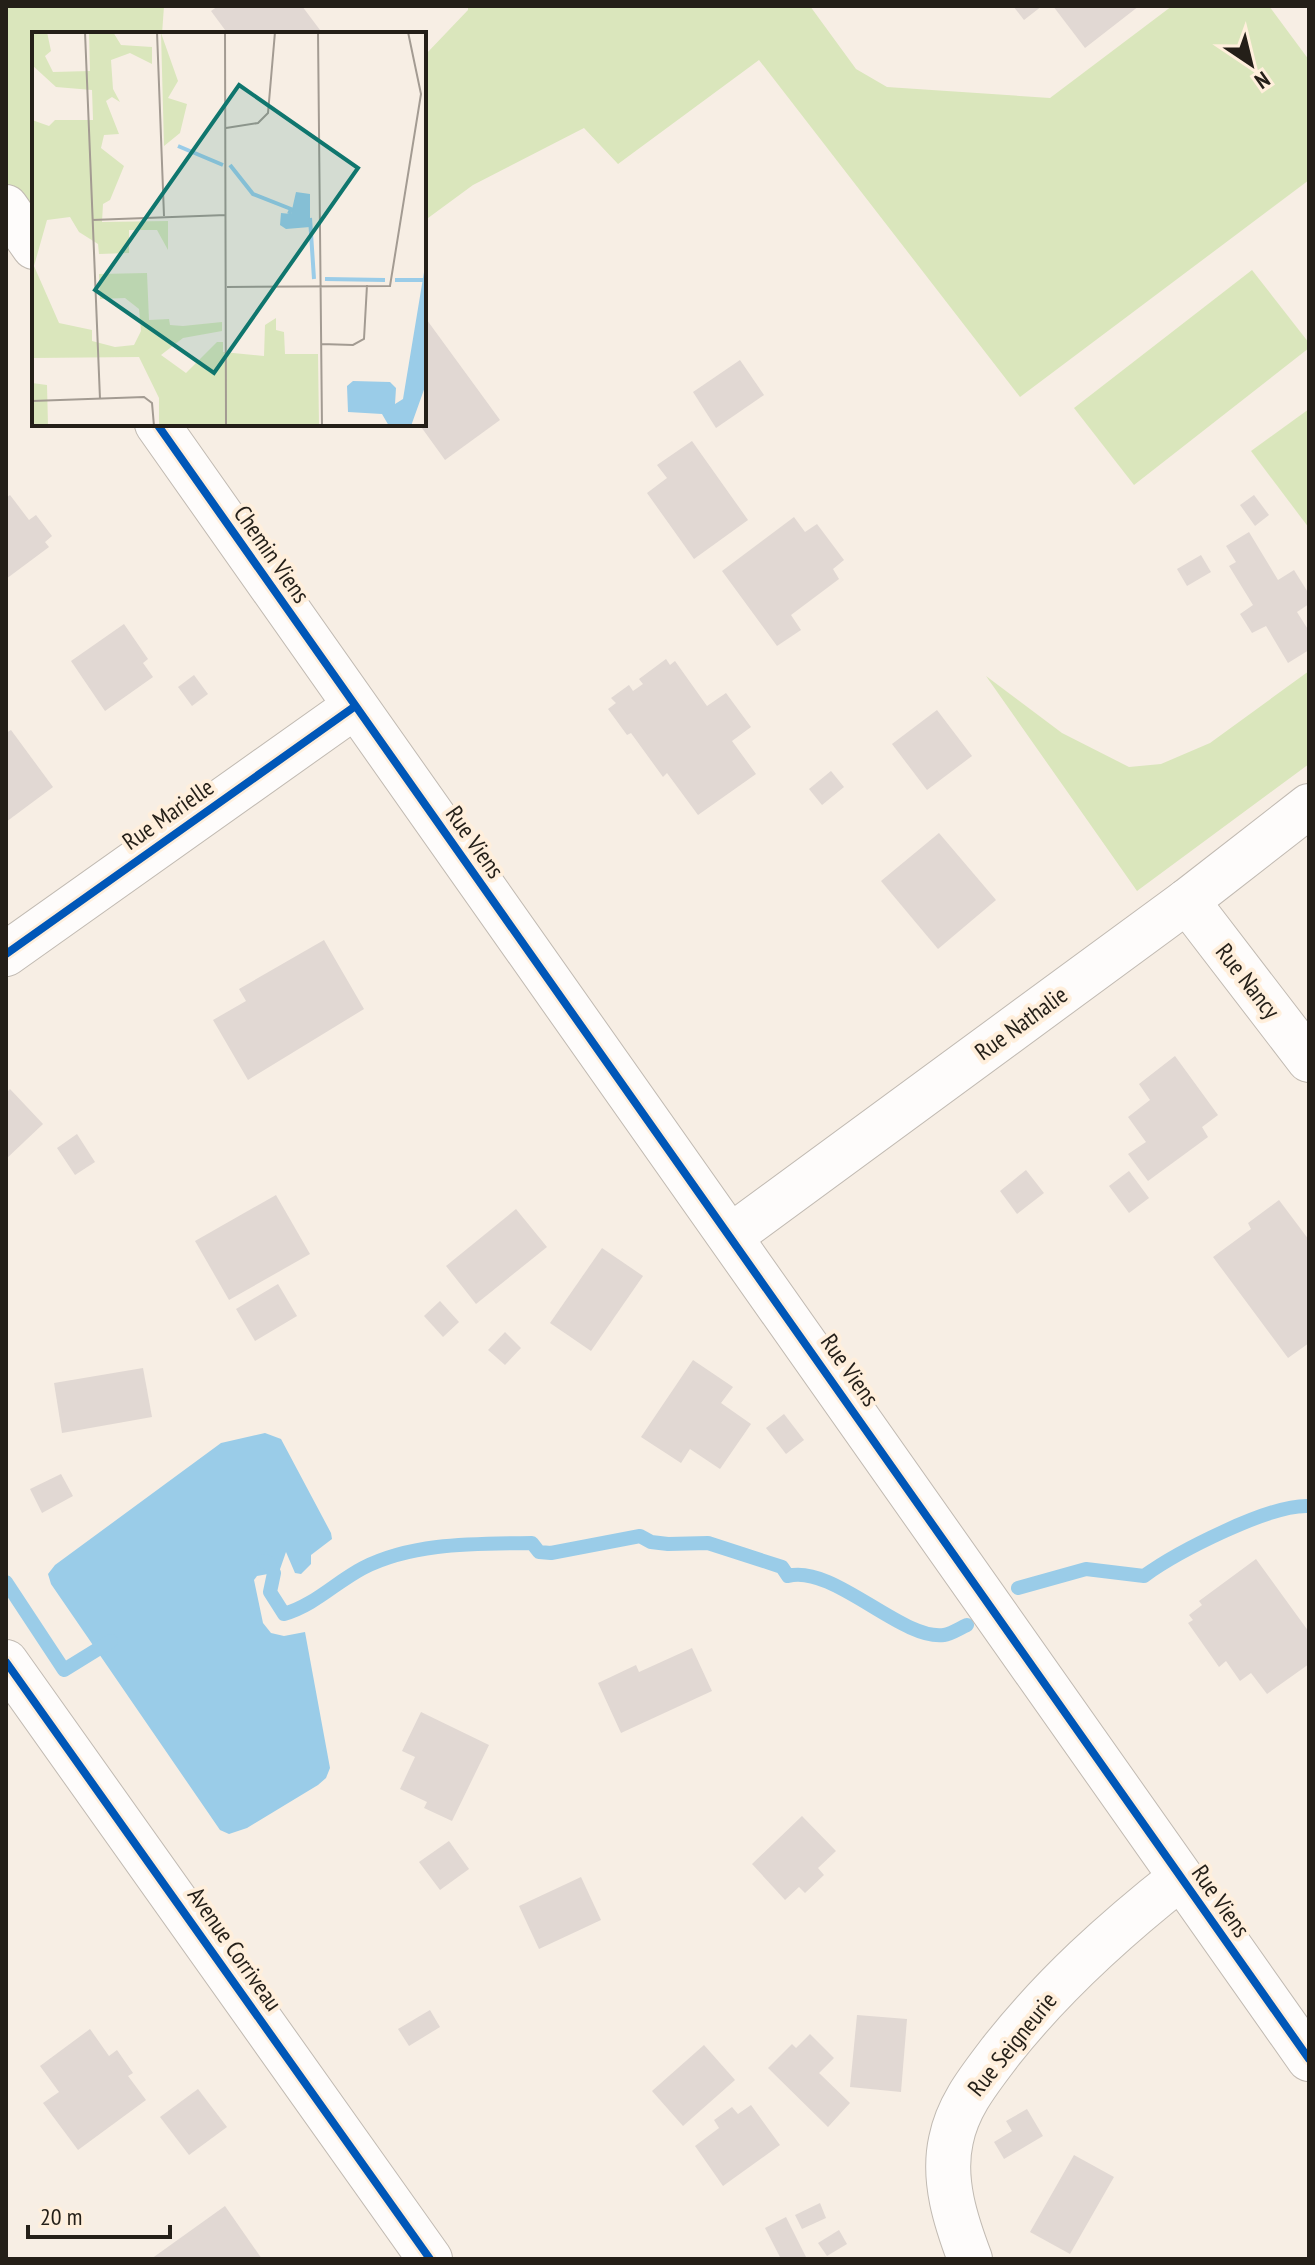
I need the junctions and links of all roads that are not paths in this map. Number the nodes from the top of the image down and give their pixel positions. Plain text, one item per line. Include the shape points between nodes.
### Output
1 (6, 207) edge
2 (32, 244) edge
3 (158, 426) edge
4 (354, 707) junction
5 (1309, 806) edge
6 (1187, 901) junction
7 (6, 954) edge
8 (1309, 1060) edge
9 (731, 1236) junction
10 (6, 1662) edge
11 (1180, 1878) junction
12 (1309, 2059) edge
13 (430, 2259) edge
14 (970, 2259) edge

1 - 2 street
3 - 4 street, Chemin Viens
4 - 7 street, Rue Marielle
4 - 9 street, Rue Viens
5 - 6 street, Rue Nathalie
6 - 8 street, Rue Nancy
6 - 9 street, Rue Nathalie
9 - 11 street, Rue Viens
10 - 13 street, Avenue Corriveau
11 - 12 street, Rue Viens
11 - 14 street, Rue Seigneurie via 1069,1973 1020,2027 960,2112 948,2172

